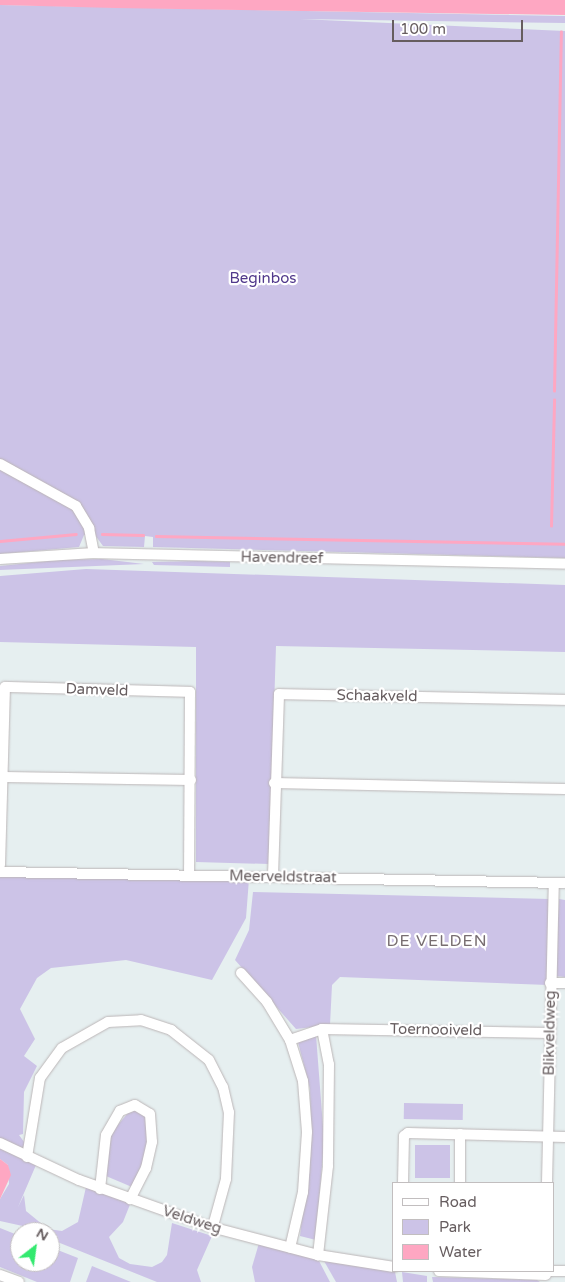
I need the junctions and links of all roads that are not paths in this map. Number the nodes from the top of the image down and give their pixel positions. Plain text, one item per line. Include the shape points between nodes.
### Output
1 (0, 464) edge
2 (94, 553) junction
3 (0, 559) edge
4 (565, 564) edge
5 (565, 700) edge
6 (4, 777) junction
7 (191, 780) junction
8 (274, 782) junction
9 (565, 789) edge
10 (0, 865) edge
11 (0, 872) edge
12 (190, 875) junction
13 (273, 876) junction
14 (554, 883) junction
15 (565, 883) edge
16 (241, 973) dead end
17 (550, 983) junction
18 (565, 983) edge
19 (322, 1029) junction
20 (550, 1033) junction
21 (290, 1040) junction
22 (460, 1134) junction
23 (548, 1137) junction
24 (565, 1137) edge
25 (0, 1143) edge
26 (27, 1157) junction
27 (403, 1182) edge
28 (460, 1182) edge
29 (548, 1182) edge
30 (100, 1189) junction
31 (130, 1199) junction
32 (213, 1226) junction
33 (290, 1248) junction
34 (318, 1255) junction
35 (392, 1267) edge
36 (565, 1271) edge
37 (466, 1272) edge
38 (0, 1275) edge
39 (546, 1275) edge
40 (19, 1282) edge

1 - 2 street via 76,506 90,528
2 - 3 street, Havendreef
2 - 4 street, Havendreef
5 - 8 street, Schaakveld via 279,694
6 - 7 street
6 - 7 street, Damveld via 5,687 192,694
6 - 10 street, Damveld
7 - 12 street, Damveld
8 - 9 street
8 - 13 street, Schaakveld
11 - 12 street, Meerveldstraat
12 - 13 street, Meerveldstraat
13 - 14 street, Meerveldstraat
14 - 15 street, Meerveldstraat
14 - 17 street, Blikveldweg
16 - 21 street via 267,1002
17 - 18 street
17 - 20 street, Blikveldweg
19 - 20 street, Toernooiveld
19 - 21 street, Toernooiveld
19 - 34 street via 329,1064 328,1158
20 - 23 street, Blikveldweg
21 - 33 street via 304,1081 308,1132 303,1192
22 - 23 street
22 - 27 street via 408,1133 404,1136
22 - 28 street
23 - 24 street
23 - 29 street, Blikveldweg
25 - 26 street, Veldweg
26 - 30 street, Veldweg
26 - 32 street via 40,1078 62,1048 108,1022 141,1020 171,1030 209,1060 223,1086 229,1112 226,1179
30 - 31 street, Veldweg
30 - 31 street via 106,1135 120,1111 135,1104 150,1114 152,1133 146,1168
31 - 32 street, Veldweg
32 - 33 street, Veldweg
33 - 34 street, Veldweg
34 - 35 street, Veldweg
36 - 39 street
37 - 39 street
38 - 40 street

